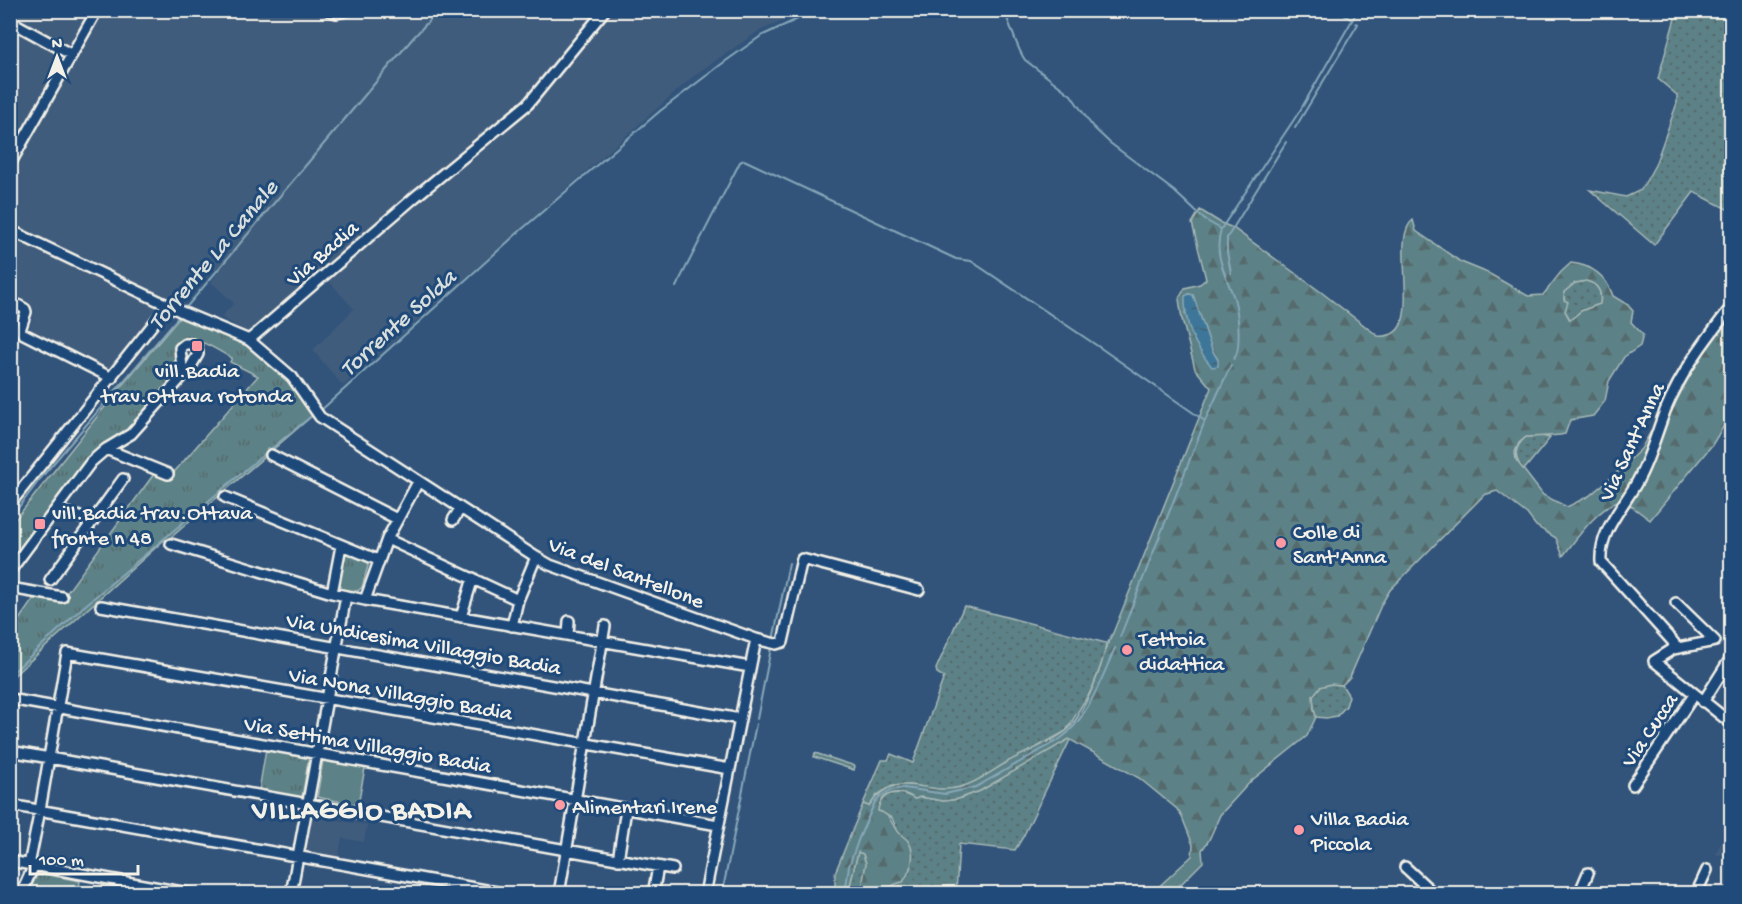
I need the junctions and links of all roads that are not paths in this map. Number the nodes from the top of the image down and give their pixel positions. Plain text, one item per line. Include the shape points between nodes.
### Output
1 (97, 10) edge
2 (328, 10) edge
3 (351, 10) edge
4 (605, 10) edge
5 (10, 21) edge
6 (72, 55) junction
7 (10, 164) edge
8 (10, 230) edge
9 (16, 304) dead end
10 (1731, 306) edge
11 (177, 309) junction
12 (249, 340) junction
13 (181, 358) junction
14 (195, 360) junction
15 (112, 378) junction
16 (179, 378) junction
17 (106, 449) junction
18 (271, 455) dead end
19 (168, 474) dead end
20 (123, 479) dead end
21 (418, 483) junction
22 (225, 498) dead end
23 (10, 504) edge
24 (460, 509) junction
25 (57, 510) junction
26 (396, 519) junction
27 (453, 520) dead end
28 (93, 521) junction
29 (387, 538) junction
30 (171, 544) dead end
31 (341, 546) junction
32 (536, 557) junction
33 (378, 560) junction
34 (10, 571) edge
35 (473, 578) junction
36 (50, 580) dead end
37 (10, 588) edge
38 (919, 590) dead end
39 (332, 592) junction
40 (346, 596) junction
41 (62, 597) dead end
42 (365, 600) junction
43 (518, 600) junction
44 (1676, 603) dead end
45 (101, 606) dead end
46 (461, 617) junction
47 (569, 621) dead end
48 (512, 626) junction
49 (605, 627) dead end
50 (568, 635) junction
51 (756, 639) junction
52 (603, 641) junction
53 (336, 647) junction
54 (1673, 649) junction
55 (1731, 656) edge
56 (750, 667) junction
57 (595, 692) junction
58 (1694, 694) junction
59 (10, 699) edge
60 (327, 699) junction
61 (1703, 702) junction
62 (58, 708) junction
63 (741, 719) junction
64 (1731, 724) edge
65 (585, 744) junction
66 (10, 751) edge
67 (317, 754) junction
68 (49, 758) junction
69 (729, 769) junction
70 (1633, 784) dead end
71 (575, 800) junction
72 (10, 805) edge
73 (308, 805) junction
74 (626, 808) junction
75 (40, 810) junction
76 (718, 825) junction
77 (566, 851) junction
78 (298, 856) junction
79 (618, 860) junction
80 (10, 861) edge
81 (29, 865) junction
82 (658, 867) junction
83 (1405, 867) dead end
84 (673, 869) dead end
85 (1707, 870) dead end
86 (1588, 873) dead end
87 (22, 890) edge
88 (1433, 893) edge
89 (193, 894) edge
90 (291, 894) edge
91 (508, 894) edge
92 (559, 894) edge
93 (653, 894) edge
94 (705, 894) edge
95 (1580, 894) edge
96 (1696, 894) edge

1 - 6 street
2 - 3 street
4 - 12 street, Via Badia via 528,104
5 - 6 street
6 - 7 street
8 - 11 street
9 - 15 street via 26,312 20,325 22,333
10 - 54 street, Via Sant'Anna via 1682,376 1649,457 1607,528 1600,549 1601,562 1668,634
11 - 12 street
11 - 15 street
12 - 21 street, Via del Santellone via 292,377 320,417
13 - 14 street via 186,362
13 - 14 street via 180,348 192,344 198,351
13 - 16 street
14 - 16 street
15 - 23 street
16 - 17 street via 131,434
17 - 19 street
17 - 25 street
18 - 26 street
20 - 28 street
21 - 24 street, Via del Santellone
21 - 26 street
22 - 31 street
24 - 27 street
24 - 32 street, Via del Santellone
25 - 28 street
25 - 34 street
26 - 29 street
28 - 36 street
29 - 33 street
29 - 35 street
30 - 39 street
31 - 33 street
31 - 39 street
32 - 43 street
32 - 51 street, Via del Santellone
33 - 42 street
35 - 43 street
35 - 46 street
37 - 41 street
38 - 51 street, Via del Santellone via 802,559 783,642 776,645
39 - 40 street
40 - 42 street
40 - 53 street
42 - 46 street
43 - 48 street
44 - 54 street via 1715,641
45 - 53 street, Via Undicesima Villaggio Badia
46 - 48 street
47 - 50 street
48 - 50 street
49 - 52 street
50 - 52 street
51 - 56 street
52 - 56 street
52 - 57 street
53 - 57 street, Via Undicesima Villaggio Badia
53 - 60 street
54 - 58 street, Via Cucca via 1654,661
55 - 61 street, Via Cucca
56 - 63 street
57 - 63 street, Via Undicesima Villaggio Badia
57 - 65 street
58 - 61 street, Via Cucca
58 - 70 street, Via Cucca
59 - 62 street, Via Settima Villaggio Badia
60 - 62 street, Via Nona Villaggio Badia via 67,653
60 - 65 street, Via Nona Villaggio Badia
60 - 67 street
61 - 64 street, Via Cucca
62 - 67 street, Via Settima Villaggio Badia
62 - 68 street
63 - 69 street
65 - 69 street, Via Nona Villaggio Badia
65 - 71 street
66 - 68 street
67 - 71 street, Via Settima Villaggio Badia
67 - 73 street
68 - 73 street
68 - 75 street
69 - 76 street
71 - 74 street, Via Settima Villaggio Badia
71 - 77 street
72 - 75 street
73 - 77 street
73 - 78 street
74 - 76 street, Via Settima Villaggio Badia
74 - 79 street
75 - 78 street
75 - 81 street
76 - 94 street
77 - 79 street
77 - 92 street
78 - 90 street
78 - 91 street
79 - 82 street
80 - 81 street
81 - 87 street via 30,876
81 - 89 street
82 - 84 street
82 - 93 street
83 - 88 street
85 - 96 street
86 - 95 street

